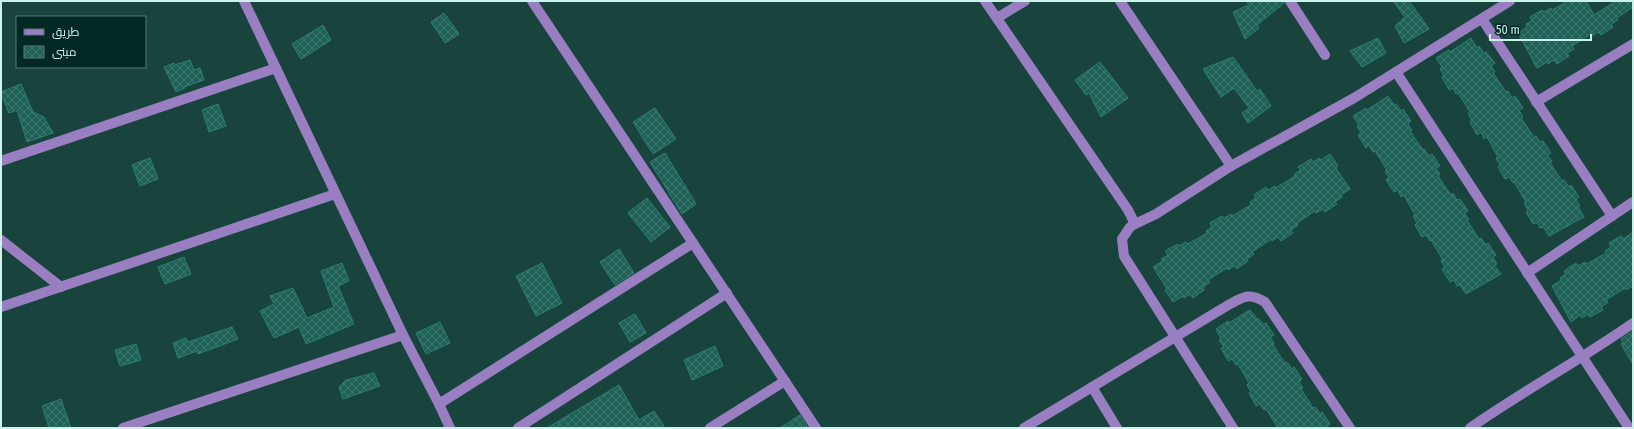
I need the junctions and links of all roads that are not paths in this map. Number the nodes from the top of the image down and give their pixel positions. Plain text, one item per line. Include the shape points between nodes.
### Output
1 (244, 1) edge
2 (532, 1) edge
3 (985, 1) edge
4 (1025, 1) edge
5 (1120, 1) edge
6 (1290, 1) edge
7 (1510, 1) edge
8 (997, 18) junction
9 (1482, 19) junction
10 (1633, 44) edge
11 (1326, 55) dead end
12 (276, 68) junction
13 (1396, 72) junction
14 (1536, 102) junction
15 (1, 161) edge
16 (1231, 166) junction
17 (335, 194) junction
18 (1633, 202) edge
19 (1612, 216) junction
20 (1135, 224) junction
21 (1, 240) edge
22 (693, 243) junction
23 (1527, 273) junction
24 (61, 287) junction
25 (727, 294) junction
26 (1, 307) edge
27 (1633, 323) edge
28 (403, 335) junction
29 (1176, 337) junction
30 (1582, 356) junction
31 (785, 381) junction
32 (1092, 387) junction
33 (439, 404) junction
34 (123, 428) edge
35 (450, 428) edge
36 (518, 428) edge
37 (710, 428) edge
38 (816, 428) edge
39 (1024, 428) edge
40 (1117, 428) edge
41 (1233, 428) edge
42 (1350, 428) edge
43 (1470, 428) edge
44 (1628, 428) edge

1 - 12 street
2 - 22 street
3 - 8 street
4 - 8 street
5 - 16 street
6 - 11 street
7 - 9 street
8 - 20 street
9 - 13 street
9 - 14 street
10 - 14 street
12 - 15 street
12 - 17 street
13 - 16 street
13 - 23 street
14 - 19 street
16 - 20 street via 1156,214
17 - 24 street
17 - 28 street
18 - 19 street
19 - 23 street
20 - 29 street via 1122,239 1124,256
21 - 24 street
22 - 25 street
22 - 33 street
23 - 30 street
24 - 26 street
25 - 31 street
25 - 36 street
27 - 30 street
28 - 33 street
28 - 34 street
29 - 32 street
29 - 41 street
29 - 42 street via 1236,301 1249,296 1256,297 1265,302
30 - 43 street
30 - 44 street
31 - 37 street
31 - 38 street
32 - 39 street
32 - 40 street
33 - 35 street

